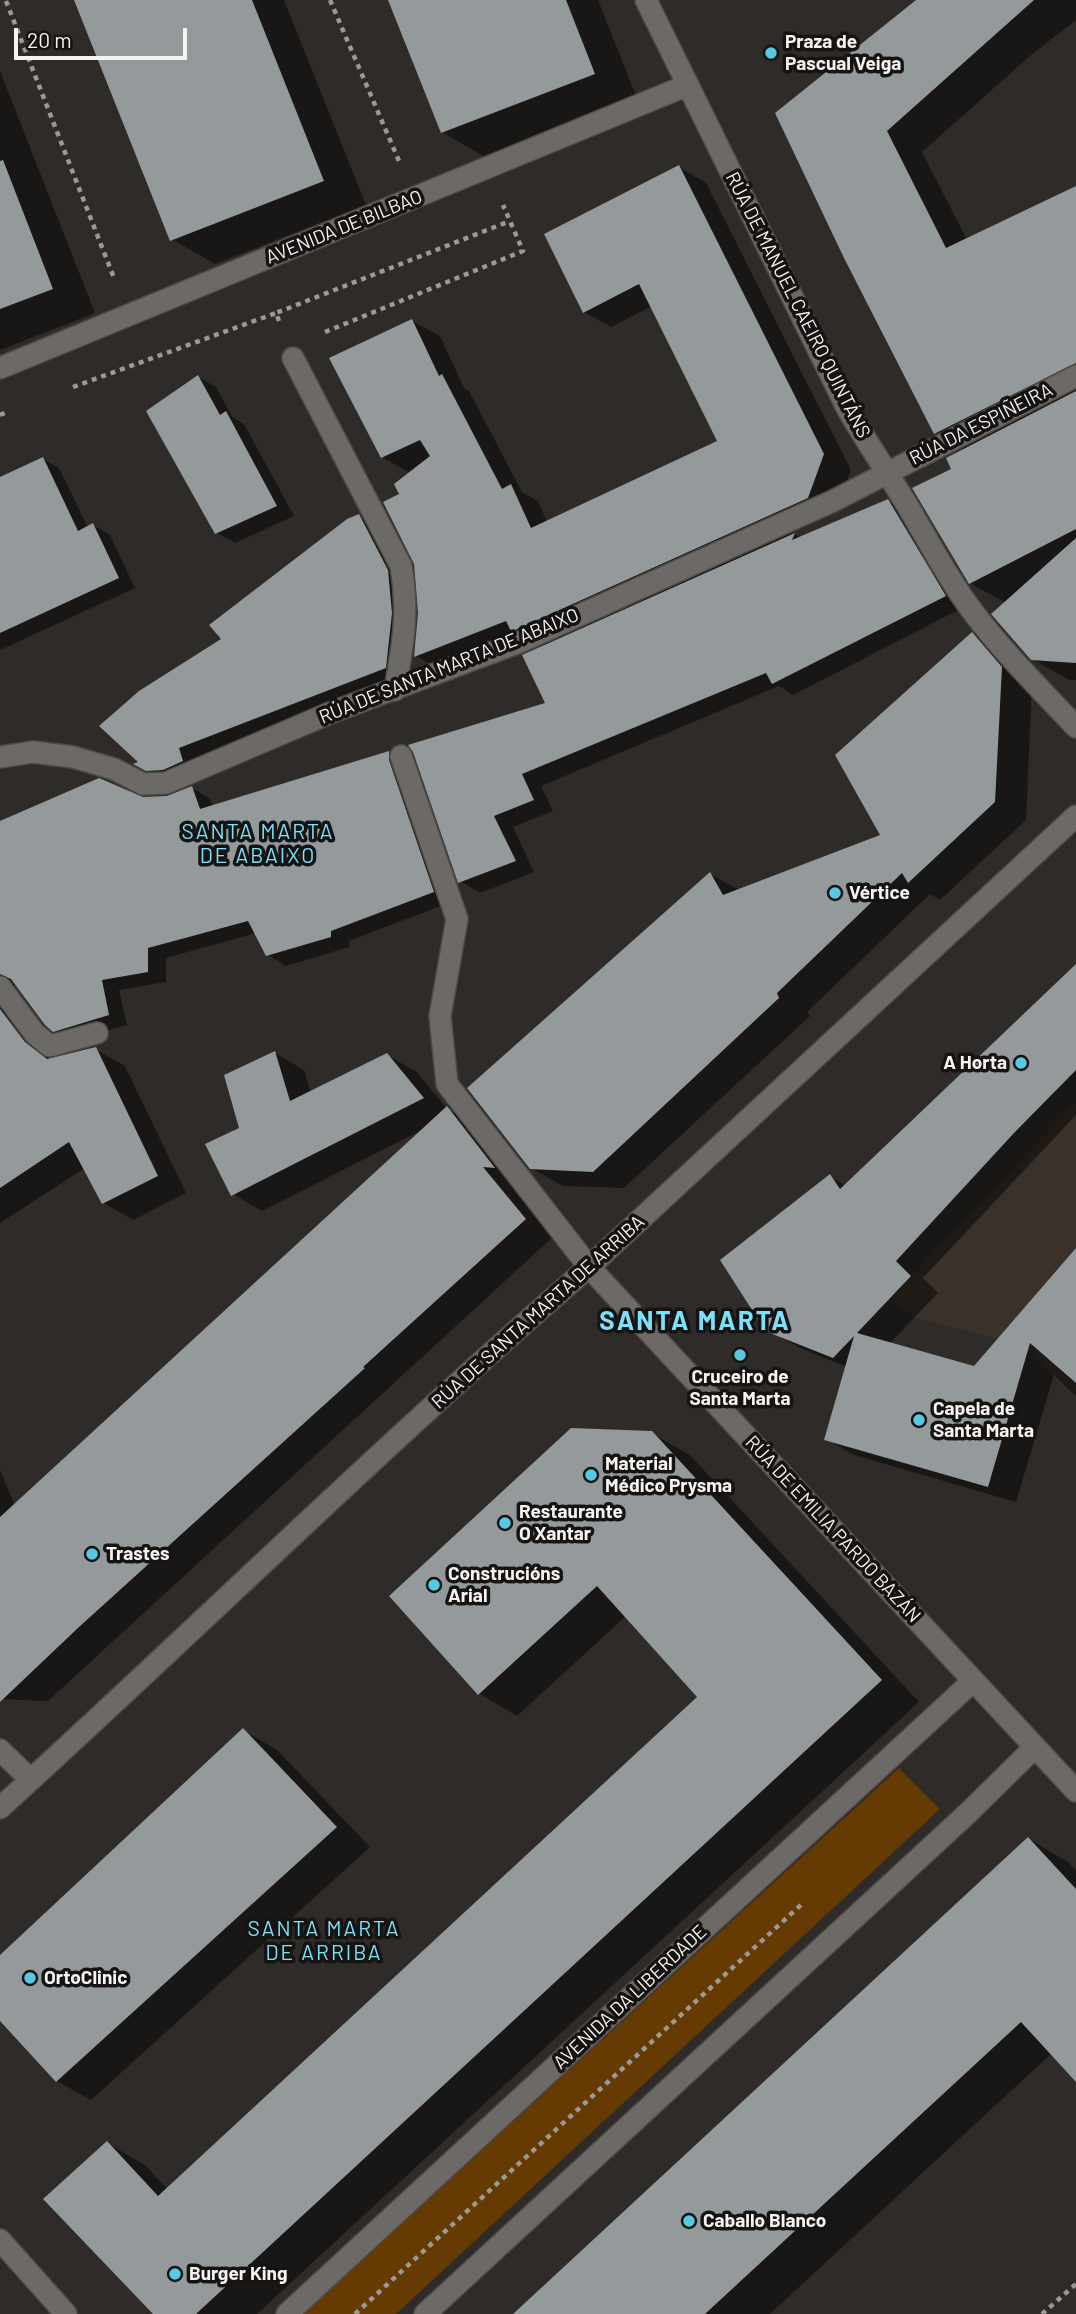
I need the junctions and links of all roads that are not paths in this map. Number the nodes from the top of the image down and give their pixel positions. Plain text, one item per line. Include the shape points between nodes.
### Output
1 (646, 0) edge
2 (688, 85) junction
3 (291, 352) road end
4 (0, 368) edge
5 (1076, 376) edge
6 (886, 473) junction
7 (395, 690) junction
8 (1076, 727) edge
9 (401, 756) dead end
10 (0, 757) edge
11 (1076, 816) edge
12 (0, 987) edge
13 (97, 1032) dead end
14 (589, 1267) junction
15 (973, 1681) junction
16 (1035, 1746) junction
17 (0, 1750) edge
18 (31, 1780) junction
19 (1076, 1791) edge
20 (0, 1808) edge
21 (0, 2240) edge
22 (65, 2314) edge
23 (287, 2314) edge
24 (425, 2314) edge

1 - 2 street, RÚA DE MANUEL CAEIRO QUINTÁNS
2 - 4 street, AVENIDA DE BILBAO
2 - 6 street, RÚA DE MANUEL CAEIRO QUINTÁNS via 847,408
3 - 7 street via 401,566 406,624
5 - 6 street, RÚA DA ESPIÑEIRA
6 - 7 street, RÚA DE SANTA MARTA DE ABAIXO via 520,642
6 - 8 street, RÚA DE MANUEL CAEIRO QUINTÁNS via 971,610
7 - 10 street, RÚA DE SANTA MARTA DE ABAIXO via 166,783 143,784 114,769 73,757 33,752
9 - 14 street, RÚA DE EMILIA PARDO BAZÁN via 457,919 440,1016 447,1084
11 - 14 street, RÚA DE SANTA MARTA DE ARRIBA
12 - 13 street via 35,1034 50,1046
14 - 15 street, RÚA DE EMILIA PARDO BAZÁN
14 - 18 street, RÚA DE SANTA MARTA DE ARRIBA via 273,1552
15 - 16 street, RÚA DE EMILIA PARDO BAZÁN
15 - 23 street, AVENIDA DA LIBERDADE
16 - 19 street, RÚA DE EMILIA PARDO BAZÁN
16 - 24 street
17 - 18 street
18 - 20 street, RÚA DE SANTA MARTA DE ARRIBA
21 - 22 street

